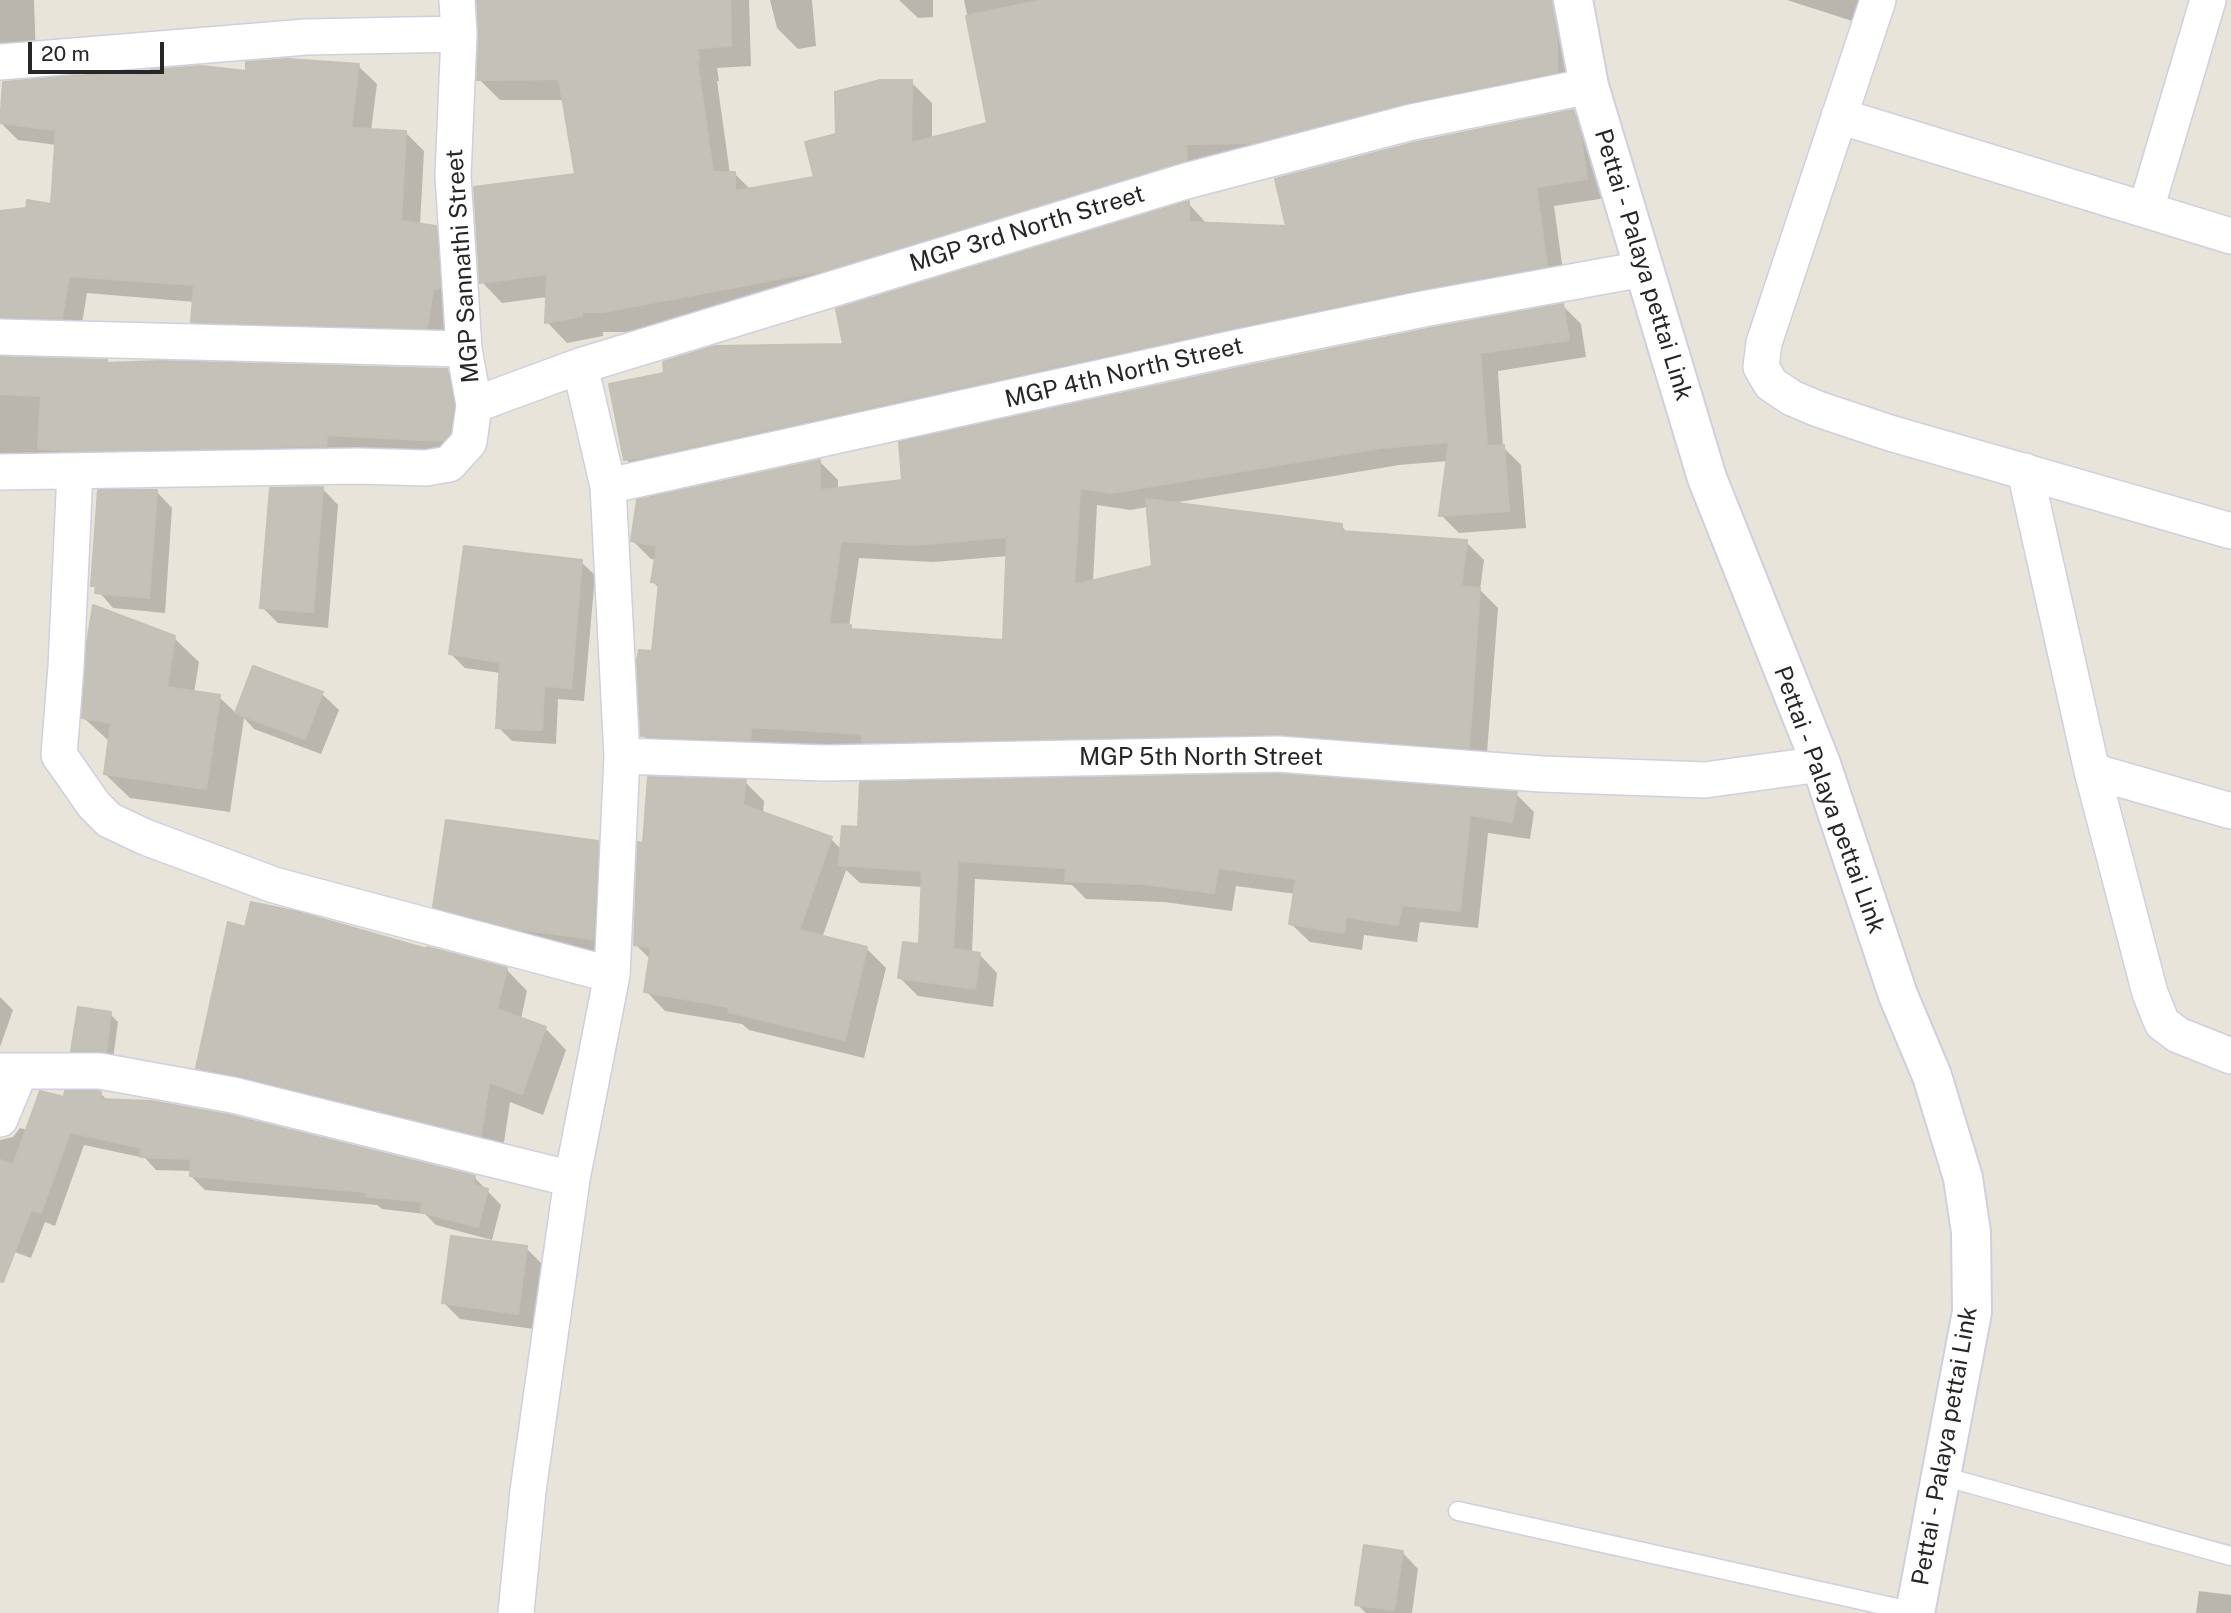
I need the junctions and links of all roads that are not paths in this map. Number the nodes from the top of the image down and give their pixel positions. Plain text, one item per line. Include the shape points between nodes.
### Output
1 (457, 0) edge
2 (1573, 0) edge
3 (1878, 0) edge
4 (2208, 0) edge
5 (459, 34) junction
6 (0, 62) edge
7 (1589, 86) junction
8 (1839, 116) junction
9 (2146, 209) junction
10 (2231, 236) edge
11 (1643, 269) junction
12 (0, 337) edge
13 (464, 349) junction
14 (580, 366) junction
15 (474, 405) junction
16 (75, 471) junction
17 (2025, 471) junction
18 (0, 472) edge
19 (608, 486) junction
20 (2231, 531) edge
21 (622, 756) junction
22 (1821, 764) junction
23 (2092, 771) junction
24 (2231, 811) edge
25 (612, 975) junction
26 (2231, 1056) edge
27 (10, 1071) edge
28 (0, 1119) edge
29 (572, 1179) junction
30 (1942, 1476) junction
31 (1458, 1511) dead end
32 (2231, 1556) edge
33 (1915, 1612) edge
34 (516, 1613) edge

1 - 5 street, MGP Sannathi Street
2 - 7 street, Pettai - Palaya pettai Link
3 - 8 street
4 - 9 street
5 - 6 street via 306,37
5 - 13 street, MGP Sannathi Street via 453,176
7 - 11 street, Pettai - Palaya pettai Link
7 - 14 street, MGP 3rd North Street via 1412,122 1186,181
8 - 9 street
8 - 17 street via 1764,343 1761,367 1771,384 1818,409
9 - 10 street
11 - 19 street, MGP 4th North Street via 1239,347
11 - 22 street, Pettai - Palaya pettai Link via 1707,478
12 - 13 street
13 - 15 street, MGP Sannathi Street
14 - 15 street, MGP 3rd North Street
14 - 19 street
15 - 16 street, MGP Sannathi Street via 469,442 449,464 426,468
16 - 18 street, MGP Sannathi Street
16 - 25 street via 59,755 93,805 109,820 145,837 274,885
17 - 20 street
17 - 23 street
19 - 21 street
21 - 22 street, MGP 5th North Street via 826,762 1278,754 1542,774 1705,780
21 - 25 street
22 - 30 street, Pettai - Palaya pettai Link via 1898,995 1932,1076 1963,1178 1971,1231 1972,1312
23 - 24 street
23 - 26 street via 2162,1023 2178,1035
25 - 29 street
27 - 28 street
27 - 29 street via 100,1071 233,1095
29 - 34 street via 528,1491
30 - 32 lane
30 - 33 street, Pettai - Palaya pettai Link
31 - 33 lane

